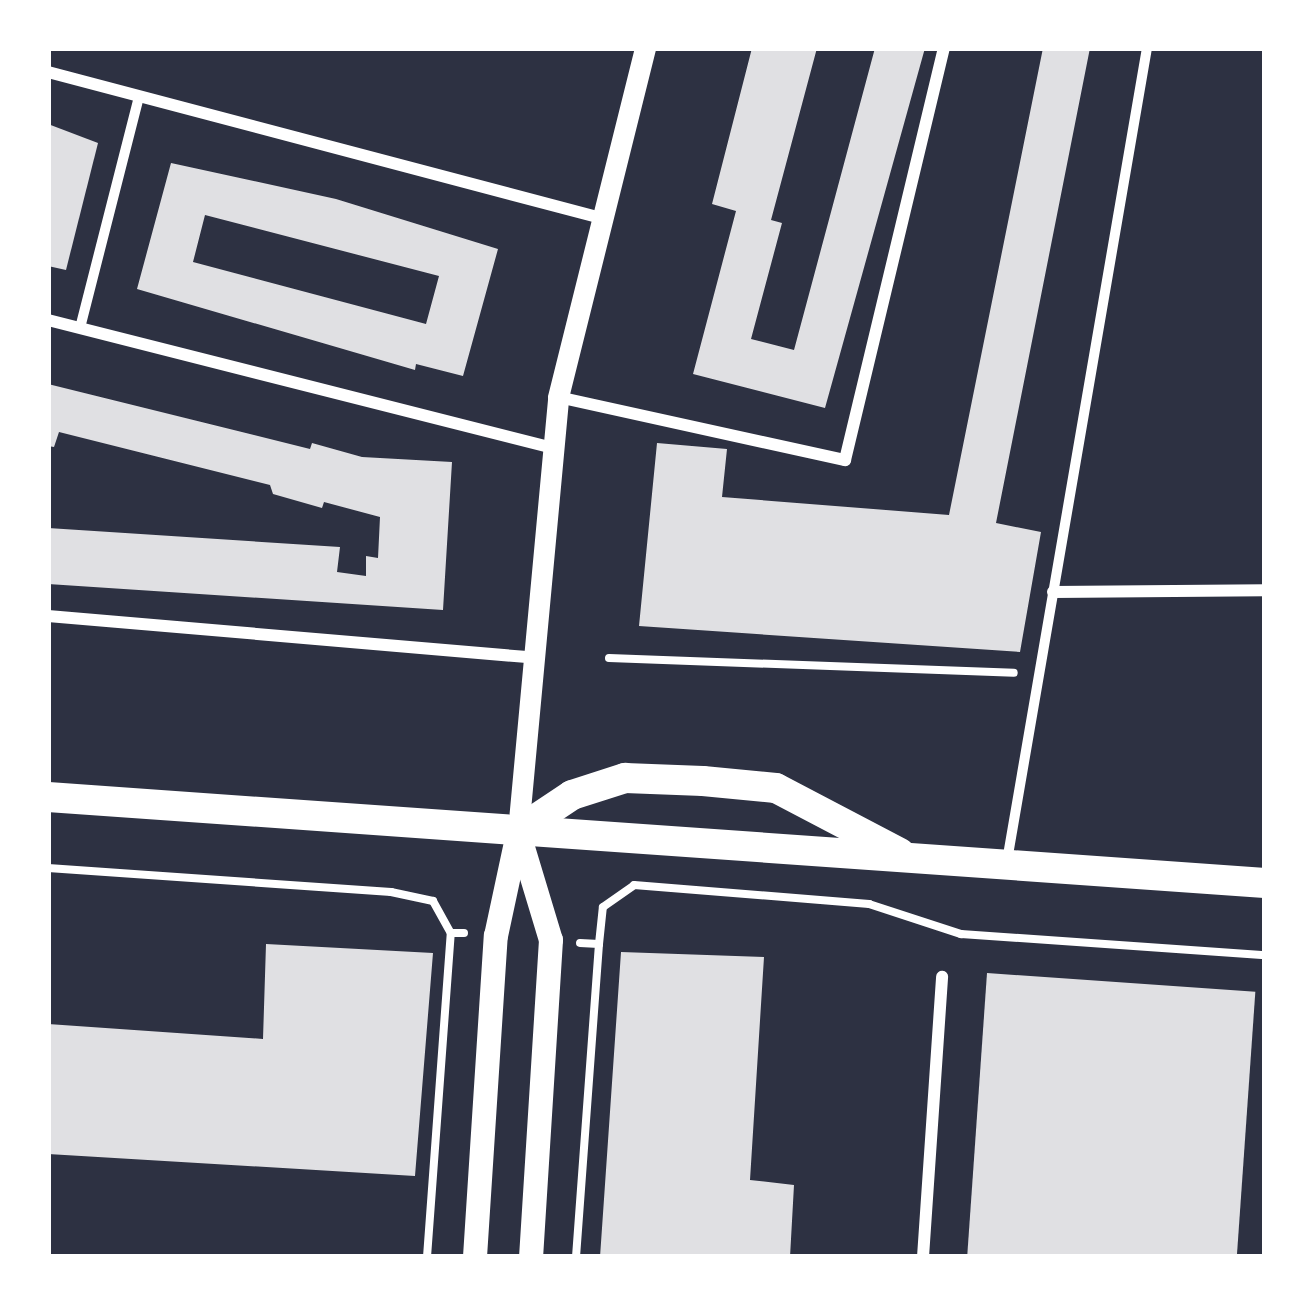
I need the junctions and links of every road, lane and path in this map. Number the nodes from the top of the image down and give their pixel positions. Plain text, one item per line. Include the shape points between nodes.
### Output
1 (644, 48) edge
2 (944, 48) edge
3 (1147, 48) edge
4 (48, 72) edge
5 (139, 96) junction
6 (602, 218) junction
7 (48, 320) edge
8 (80, 328) junction
9 (558, 398) junction
10 (553, 448) junction
11 (1265, 590) edge
12 (1054, 592) junction
13 (48, 616) edge
14 (533, 658) junction
15 (609, 658) dead end
16 (1040, 674) junction
17 (48, 797) edge
18 (518, 831) junction
19 (911, 858) junction
20 (1007, 861) junction
21 (48, 868) edge
22 (1265, 883) edge
23 (451, 932) junction
24 (475, 934) dead end
25 (570, 942) dead end
26 (599, 944) junction
27 (1265, 955) edge
28 (942, 977) dead end
29 (427, 1257) edge
30 (475, 1257) edge
31 (530, 1257) edge
32 (576, 1257) edge
33 (923, 1257) edge

1 - 6 street
2 - 9 street via 845,460
3 - 12 street
4 - 5 street
5 - 6 street
5 - 8 street
6 - 9 street
7 - 8 street
8 - 10 street
9 - 10 street
10 - 14 street
11 - 12 street
12 - 16 street
13 - 14 street
14 - 18 street
15 - 16 path
16 - 20 street
17 - 18 main road
18 - 19 main road
18 - 19 main road via 572,795 625,778 703,781 776,788
18 - 30 main road via 496,936
18 - 31 main road via 551,940
19 - 20 main road
20 - 22 main road
21 - 23 path via 391,892 434,901
23 - 24 path
23 - 29 path
25 - 26 path
26 - 27 path via 603,907 634,885 869,904 961,934
26 - 32 path
28 - 33 street

